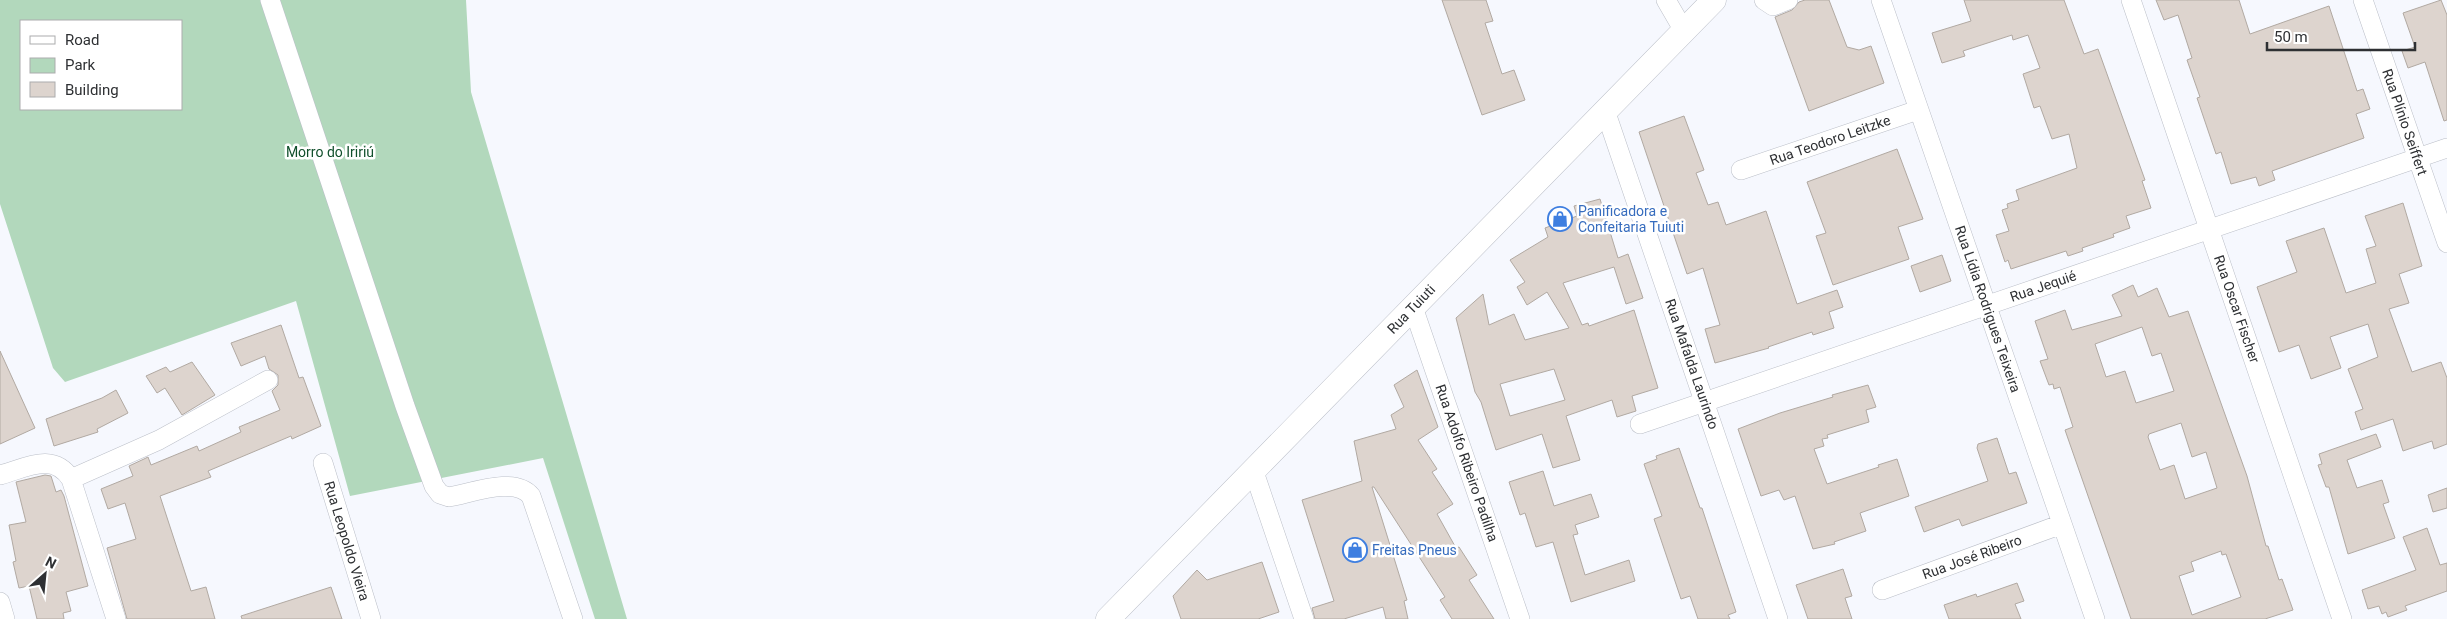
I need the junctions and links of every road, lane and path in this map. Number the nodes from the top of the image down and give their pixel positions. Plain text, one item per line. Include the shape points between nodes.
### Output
1 (270, 0) edge
2 (1714, 0) edge
3 (1764, 0) edge
4 (1788, 0) edge
5 (1881, 0) edge
6 (2131, 0) edge
7 (2364, 0) edge
8 (1674, 3) edge
9 (1684, 31) junction
10 (1606, 110) junction
11 (1918, 110) junction
12 (2447, 148) edge
13 (2418, 158) junction
14 (1741, 170) dead end
15 (2209, 230) junction
16 (2447, 243) edge
17 (1986, 306) junction
18 (1413, 307) junction
19 (268, 380) dead end
20 (1706, 402) junction
21 (1640, 424) dead end
22 (323, 463) dead end
23 (1253, 469) junction
24 (0, 475) edge
25 (71, 478) junction
26 (2062, 524) junction
27 (1882, 590) dead end
28 (0, 602) edge
29 (5, 619) edge
30 (116, 619) edge
31 (371, 619) edge
32 (572, 619) edge
33 (1108, 619) edge
34 (1304, 619) edge
35 (1520, 619) edge
36 (1778, 619) edge
37 (2094, 619) edge
38 (2342, 619) edge

1 - 32 street via 434,486 440,494 449,497 512,485 525,489 531,496
2 - 9 main road, Rua Tuiuti
3 - 4 street via 1773,6
5 - 11 street, Rua Lídia Rodrigues Teixeira
6 - 15 street, Rua Oscar Fischer
7 - 13 street, Rua Plínio Seiffert
8 - 9 street
9 - 10 main road, Rua Tuiuti
10 - 18 main road, Rua Tuiuti
10 - 20 street, Rua Mafalda Laurindo
11 - 14 street, Rua Teodoro Leitzke
11 - 17 street, Rua Lídia Rodrigues Teixeira
12 - 13 street, Rua Jequié
13 - 15 street, Rua Jequié
13 - 16 street, Rua Plínio Seiffert
15 - 17 street, Rua Jequié
15 - 38 street, Rua Oscar Fischer
17 - 20 street, Rua Jequié
17 - 26 street, Rua Lídia Rodrigues Teixeira
18 - 23 main road, Rua Tuiuti
18 - 35 street, Rua Adolfo Ribeiro Padilha
19 - 25 street via 159,440
20 - 21 street, Rua Jequié
20 - 36 street, Rua Mafalda Laurindo
22 - 31 street, Rua Leopoldo Vieira
23 - 33 main road, Rua Tuiuti
23 - 34 street
24 - 25 street via 44,462 64,469
25 - 30 street
26 - 27 street, Rua José Ribeiro
26 - 37 street, Rua Lídia Rodrigues Teixeira
28 - 29 street

